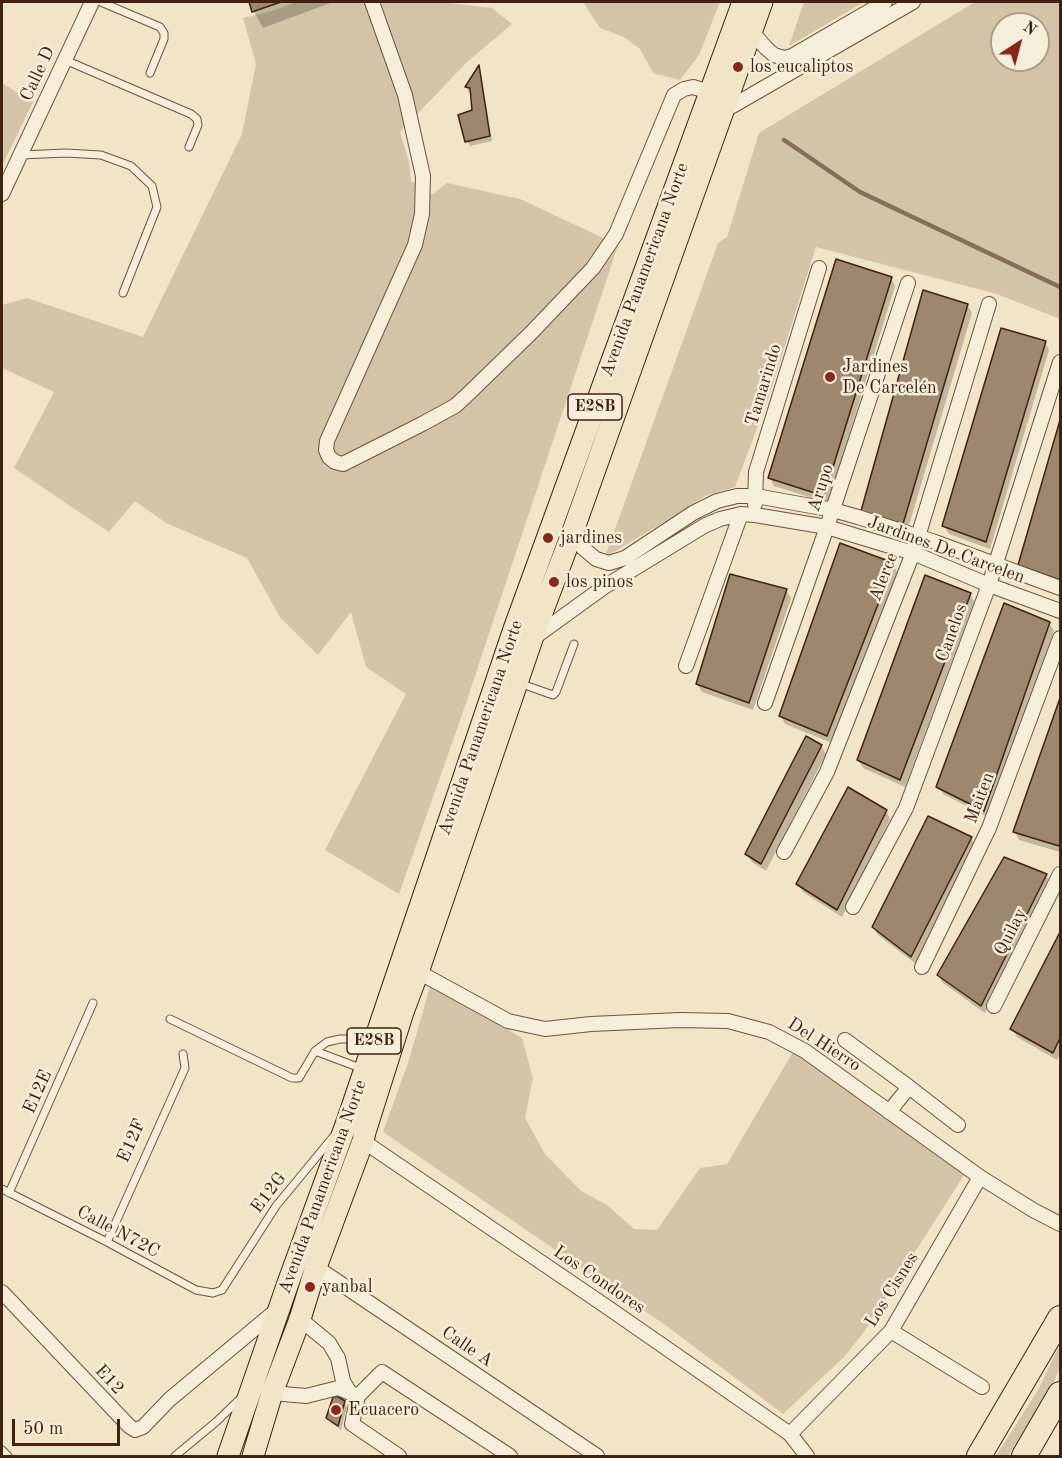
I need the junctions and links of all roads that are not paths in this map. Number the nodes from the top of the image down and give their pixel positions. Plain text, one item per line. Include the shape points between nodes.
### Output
1 (92, 2) edge
2 (101, 2) edge
3 (372, 2) edge
4 (743, 2) edge
5 (762, 2) edge
6 (885, 2) edge
7 (913, 2) edge
8 (751, 31) junction
9 (65, 60) junction
10 (150, 73) dead end
11 (710, 92) junction
12 (722, 112) junction
13 (189, 147) dead end
14 (21, 155) junction
15 (2, 194) edge
16 (819, 268) dead end
17 (908, 283) dead end
18 (123, 293) dead end
19 (989, 304) dead end
20 (1060, 362) edge
21 (756, 496) junction
22 (833, 510) junction
23 (748, 514) junction
24 (827, 527) junction
25 (573, 531) junction
26 (919, 536) junction
27 (913, 553) junction
28 (996, 564) junction
29 (989, 585) junction
30 (1060, 588) edge
31 (1060, 611) edge
32 (1060, 638) edge
33 (532, 639) junction
34 (574, 644) dead end
35 (686, 666) dead end
36 (517, 682) junction
37 (765, 703) dead end
38 (783, 852) dead end
39 (1060, 874) edge
40 (853, 907) dead end
41 (410, 967) junction
42 (922, 967) dead end
43 (93, 1003) dead end
44 (994, 1006) dead end
45 (170, 1019) dead end
46 (845, 1040) dead end
47 (374, 1043) junction
48 (315, 1051) junction
49 (183, 1054) dead end
50 (364, 1070) junction
51 (909, 1087) junction
52 (890, 1112) junction
53 (348, 1119) junction
54 (958, 1125) dead end
55 (363, 1141) junction
56 (980, 1177) junction
57 (2, 1189) edge
58 (9, 1193) junction
59 (1060, 1224) edge
60 (107, 1242) junction
61 (316, 1267) junction
62 (222, 1290) joint
63 (2, 1292) edge
64 (280, 1307) junction
65 (1060, 1318) edge
66 (300, 1319) junction
67 (891, 1331) junction
68 (982, 1387) dead end
69 (251, 1389) junction
70 (272, 1393) junction
71 (353, 1394) junction
72 (1060, 1394) edge
73 (790, 1434) junction
74 (188, 1445) junction
75 (2, 1450) edge
76 (8, 1456) edge
77 (175, 1456) edge
78 (186, 1456) edge
79 (228, 1456) edge
80 (253, 1456) edge
81 (399, 1456) edge
82 (510, 1456) edge
83 (597, 1456) edge
84 (807, 1456) edge
85 (979, 1456) edge
86 (1024, 1456) edge

1 - 9 street, Calle D
2 - 10 lane via 160,27 164,39
3 - 11 street via 405,95 423,176 422,214 415,245 327,441 328,457 334,462 343,464 455,405 531,333 592,268 616,234 674,95 693,87
4 - 11 main road, Avenida Panamericana Norte / E28B
5 - 8 main road, Avenida Panamericana Norte / E28B
6 - 8 street via 784,58 774,55
7 - 12 street
8 - 12 main road, Avenida Panamericana Norte / E28B
9 - 13 lane via 191,114 198,125
9 - 14 street, Calle D
11 - 41 main road, Avenida Panamericana Norte / E28B via 514,629
12 - 25 main road, Avenida Panamericana Norte / E28B
14 - 15 street, Calle D
14 - 18 lane via 101,155 131,166 152,186 157,207
16 - 21 street, Tamarindo via 756,472
17 - 22 street, Arupo
19 - 26 street, Alerce
20 - 28 street, Canelos
21 - 22 street, Jardines De Carcelen
21 - 23 street, Tamarindo
21 - 25 street, Jardines De Carcelen via 717,501 625,558 609,563 596,559 583,548
22 - 24 street, Arupo
22 - 26 street, Jardines De Carcelen
23 - 24 street, Jardines De Carcelen
23 - 33 street, Jardines De Carcelen via 704,526 604,587
23 - 35 street, Tamarindo
24 - 27 street, Jardines De Carcelen
24 - 37 street, Arupo
25 - 33 main road, Avenida Panamericana Norte / E28B
26 - 27 street, Alerce
26 - 28 street, Jardines De Carcelen
27 - 29 street, Jardines De Carcelen
27 - 38 street, Alerce via 827,772
28 - 29 street, Canelos
28 - 30 street, Jardines De Carcelen
29 - 31 street, Jardines De Carcelen
29 - 40 street, Canelos via 906,808
32 - 42 street, Maiten via 989,828
33 - 36 main road, Avenida Panamericana Norte / E28B
34 - 36 lane via 553,694
36 - 41 main road, Avenida Panamericana Norte / E28B
39 - 44 street, Quilay
41 - 47 main road, Avenida Panamericana Norte / E28B
41 - 52 street, Del Hierro via 508,1022 545,1029 680,1020 728,1021 769,1032 805,1051
41 - 55 main road, Avenida Panamericana Norte / E28B via 396,1034
43 - 58 lane, E12E
45 - 48 lane via 292,1078 302,1074
46 - 51 street
47 - 48 lane via 340,1039
47 - 50 main road, Avenida Panamericana Norte / E28B
48 - 50 lane
49 - 60 lane, E12F via 184,1068
50 - 53 main road, Avenida Panamericana Norte / E28B
51 - 52 street
51 - 54 street
52 - 56 street, Del Hierro
53 - 62 lane, E12G via 276,1206
53 - 64 main road, Avenida Panamericana Norte / E28B
55 - 61 main road, Avenida Panamericana Norte / E28B
55 - 73 street, Los Condores
56 - 59 street, Del Hierro
56 - 67 street, Los Cisnes
57 - 58 lane, Calle N72C
58 - 60 lane, Calle N72C
60 - 62 lane, Calle N72C via 196,1290
61 - 66 main road, Avenida Panamericana Norte / E28B
61 - 83 street, Calle A
63 - 64 street, E12 via 135,1430
64 - 69 main road, Avenida Panamericana Norte / E28B
65 - 85 highway
66 - 70 main road, Avenida Panamericana Norte / E28B
66 - 71 street via 329,1343 338,1358 343,1381
67 - 68 street
67 - 73 street, Los Cisnes
69 - 74 lane
69 - 79 main road, Avenida Panamericana Norte / E28B
70 - 71 street via 306,1396 338,1388
70 - 80 main road, Avenida Panamericana Norte / E28B
71 - 81 street via 351,1424
71 - 82 street via 382,1372
72 - 86 highway
73 - 84 street, Los Condores
74 - 77 lane
74 - 78 lane
75 - 76 lane

